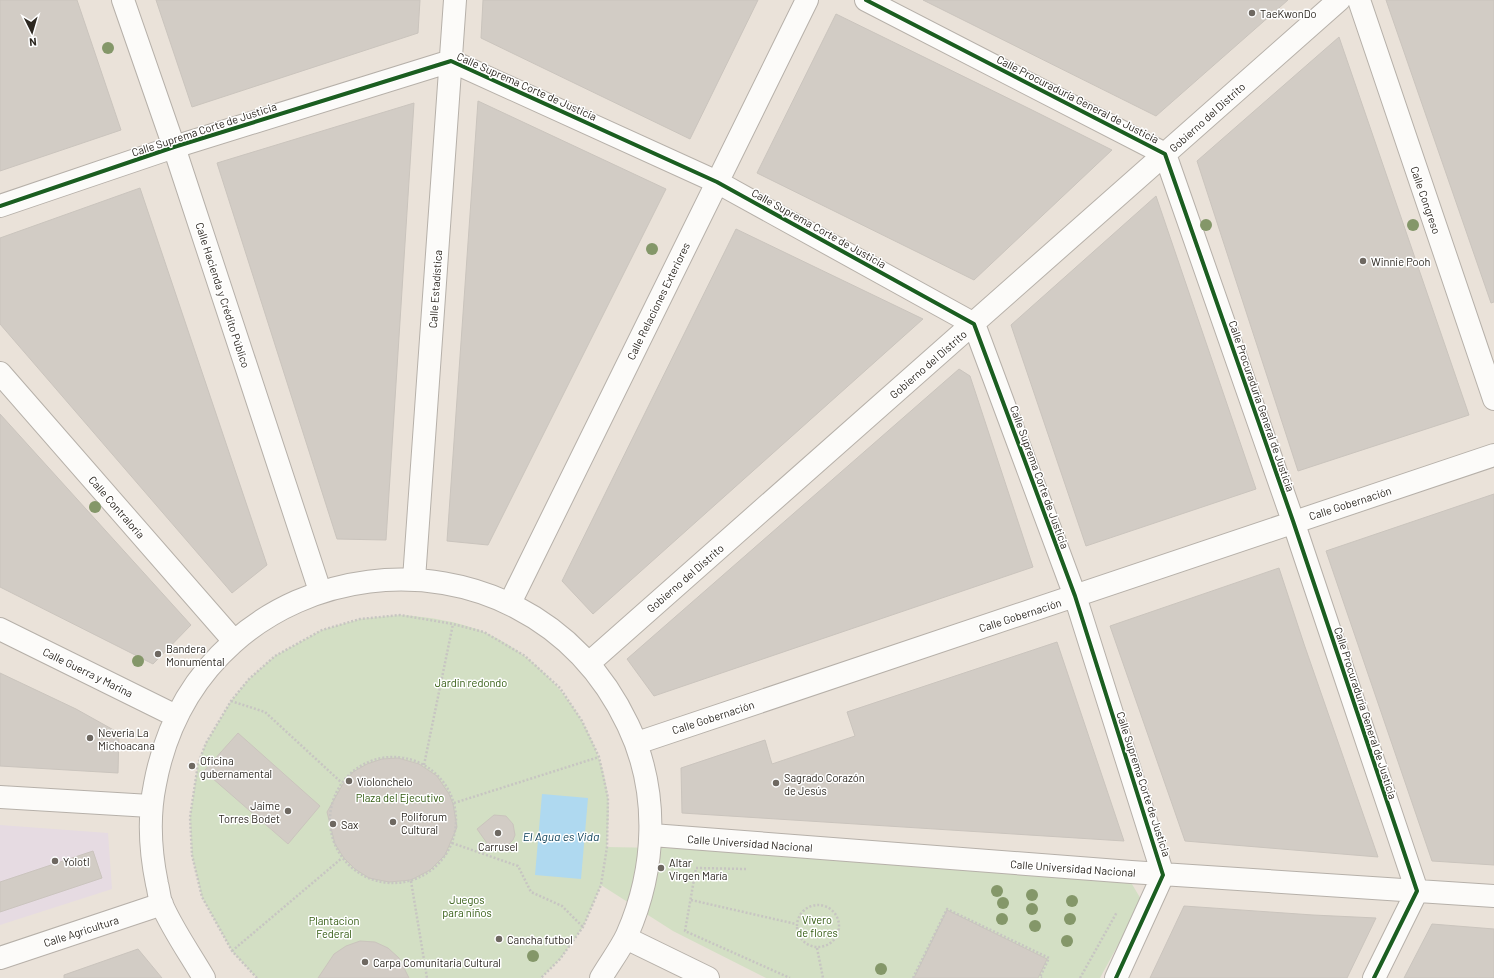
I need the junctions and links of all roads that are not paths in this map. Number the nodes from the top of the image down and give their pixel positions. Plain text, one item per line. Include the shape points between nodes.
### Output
1 (122, 0) edge
2 (455, 0) edge
3 (807, 0) edge
4 (866, 0) edge
5 (1339, 0) edge
6 (1359, 0) edge
7 (451, 61) junction
8 (174, 147) junction
9 (1165, 154) junction
10 (717, 182) junction
11 (0, 206) edge
12 (974, 324) junction
13 (0, 373) edge
14 (1494, 399) edge
15 (1494, 455) edge
16 (1293, 522) junction
17 (414, 579) junction
18 (320, 591) junction
19 (1075, 596) junction
20 (510, 603) junction
21 (0, 629) edge
22 (234, 641) junction
23 (589, 663) junction
24 (176, 716) junction
25 (637, 743) junction
26 (0, 797) edge
27 (150, 806) junction
28 (652, 835) junction
29 (1163, 875) junction
30 (1416, 891) junction
31 (1494, 896) edge
32 (162, 904) junction
33 (626, 938) junction
34 (0, 958) edge
35 (204, 978) edge
36 (601, 978) edge
37 (708, 978) edge
38 (1116, 978) edge
39 (1374, 978) edge

1 - 8 street, Calle Hacienda y Crédito Público
2 - 7 street, Calle Estadística
3 - 10 street, Calle Relaciones Exteriores
4 - 9 street, Calle Procuraduría General de Justicia
5 - 9 street, Gobierno del Distrito
6 - 14 street, Calle Congreso
7 - 8 street, Calle Suprema Corte de Justicia
7 - 10 street, Calle Suprema Corte de Justicia
7 - 17 street, Calle Estadística
8 - 11 street, Calle Suprema Corte de Justicia
8 - 18 street, Calle Hacienda y Crédito Público
9 - 12 street, Gobierno del Distrito
9 - 16 street, Calle Procuraduría General de Justicia
10 - 12 street, Calle Suprema Corte de Justicia
10 - 20 street, Calle Relaciones Exteriores
12 - 19 street, Calle Suprema Corte de Justicia
12 - 23 street, Gobierno del Distrito
13 - 22 street, Calle Contraloria
15 - 16 street, Calle Gobernación
16 - 19 street, Calle Gobernación
16 - 30 street, Calle Procuraduría General de Justicia
17 - 18 street via 366,581
17 - 20 street via 463,586
18 - 22 street via 275,612
19 - 25 street, Calle Gobernación
19 - 29 street, Calle Suprema Corte de Justicia
20 - 23 street via 552,629
21 - 24 street, Calle Guerra y Marina
22 - 24 street via 202,676
23 - 25 street via 617,700
24 - 27 street via 159,760
25 - 28 street via 648,788
26 - 27 street
27 - 32 street via 151,856
28 - 29 street, Calle Universidad Nacional
28 - 33 street via 643,893
29 - 30 street, Calle Universidad Nacional
29 - 38 street, Calle Suprema Corte de Justicia
30 - 31 street, Calle Universidad Nacional
30 - 39 street
32 - 34 street, Calle Agricultura
32 - 35 street
33 - 36 street
33 - 37 street

